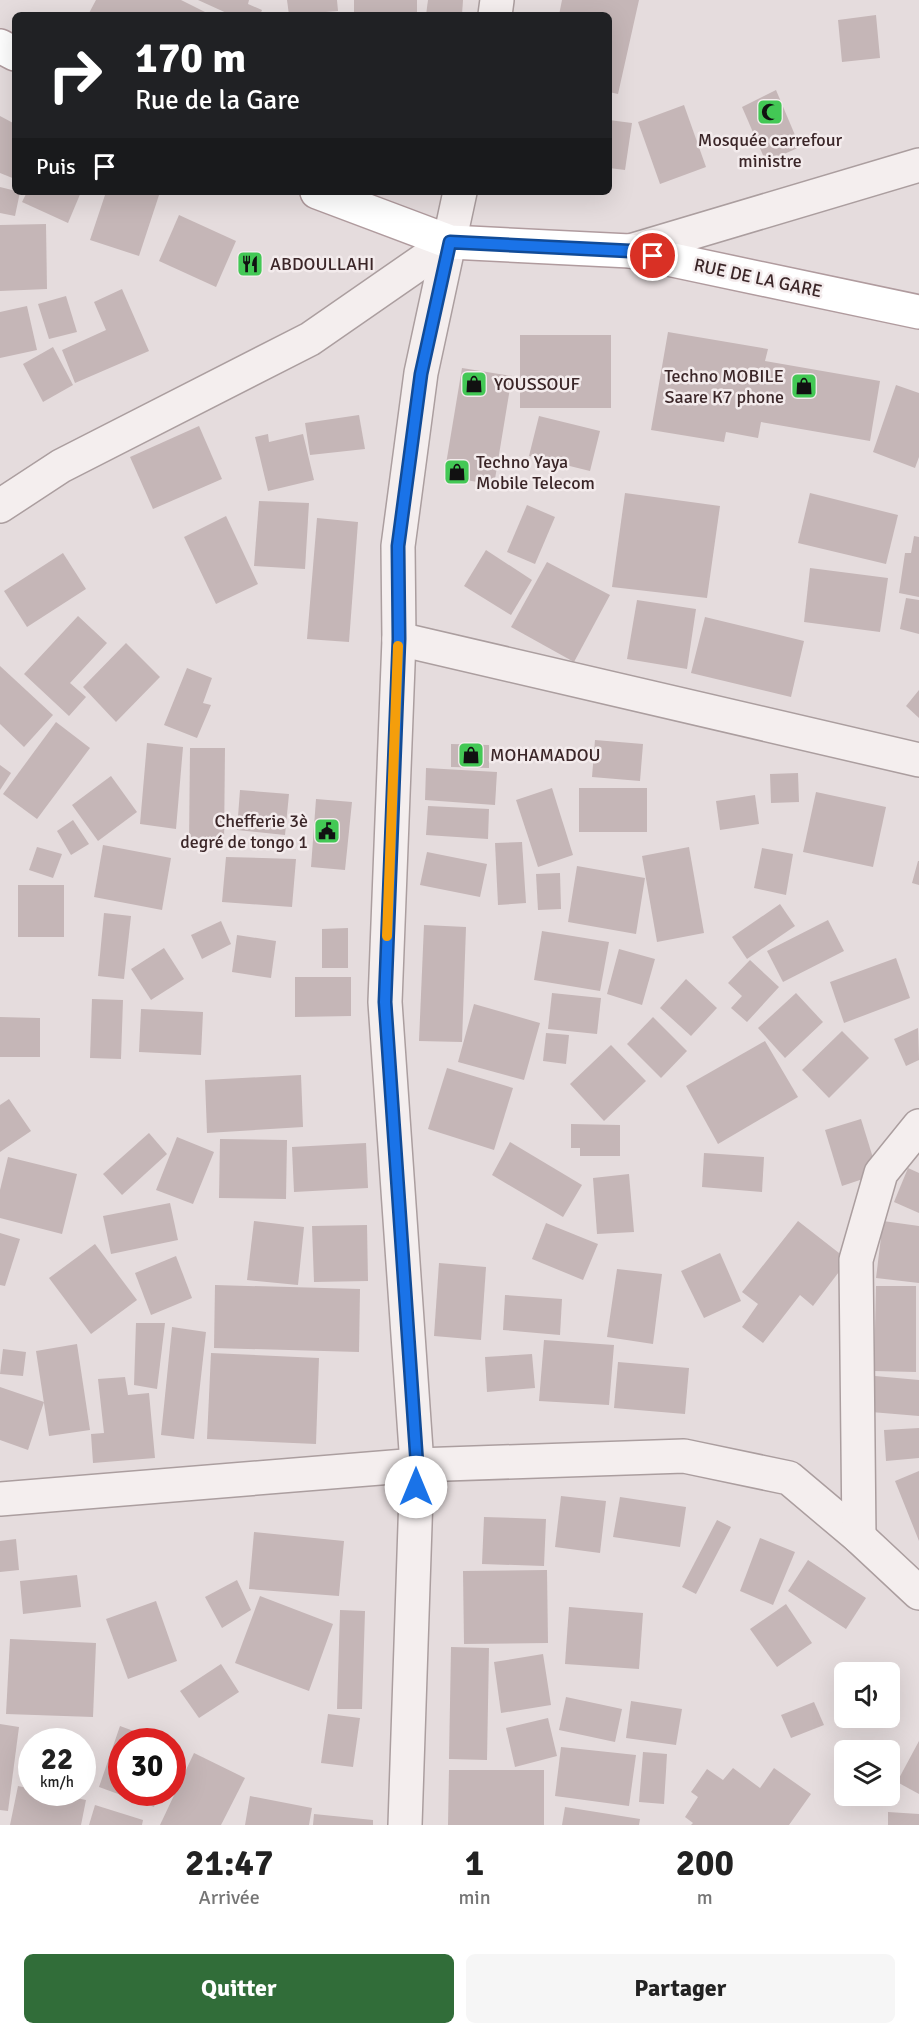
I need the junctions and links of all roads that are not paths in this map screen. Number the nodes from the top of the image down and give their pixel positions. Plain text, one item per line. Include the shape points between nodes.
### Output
1 (919, 165) edge
2 (325, 195) edge
3 (459, 195) edge
4 (450, 242) junction
5 (630, 251) junction
6 (919, 312) edge
7 (0, 506) edge
8 (399, 639) junction
9 (919, 760) edge
10 (919, 1126) edge
11 (417, 1465) junction
12 (0, 1499) edge
13 (859, 1537) junction
14 (919, 1593) edge
15 (405, 1825) edge

1 - 5 street
2 - 4 main road, RUE DE LA GARE
3 - 4 street
4 - 5 main road, RUE DE LA GARE
4 - 7 street via 310,339 61,466
4 - 8 street via 421,374 398,546
5 - 6 main road, RUE DE LA GARE
8 - 9 street
8 - 11 street via 385,1002
10 - 13 street via 881,1173 856,1260
11 - 12 street
11 - 13 street via 684,1456 789,1478
11 - 15 street
13 - 14 street

